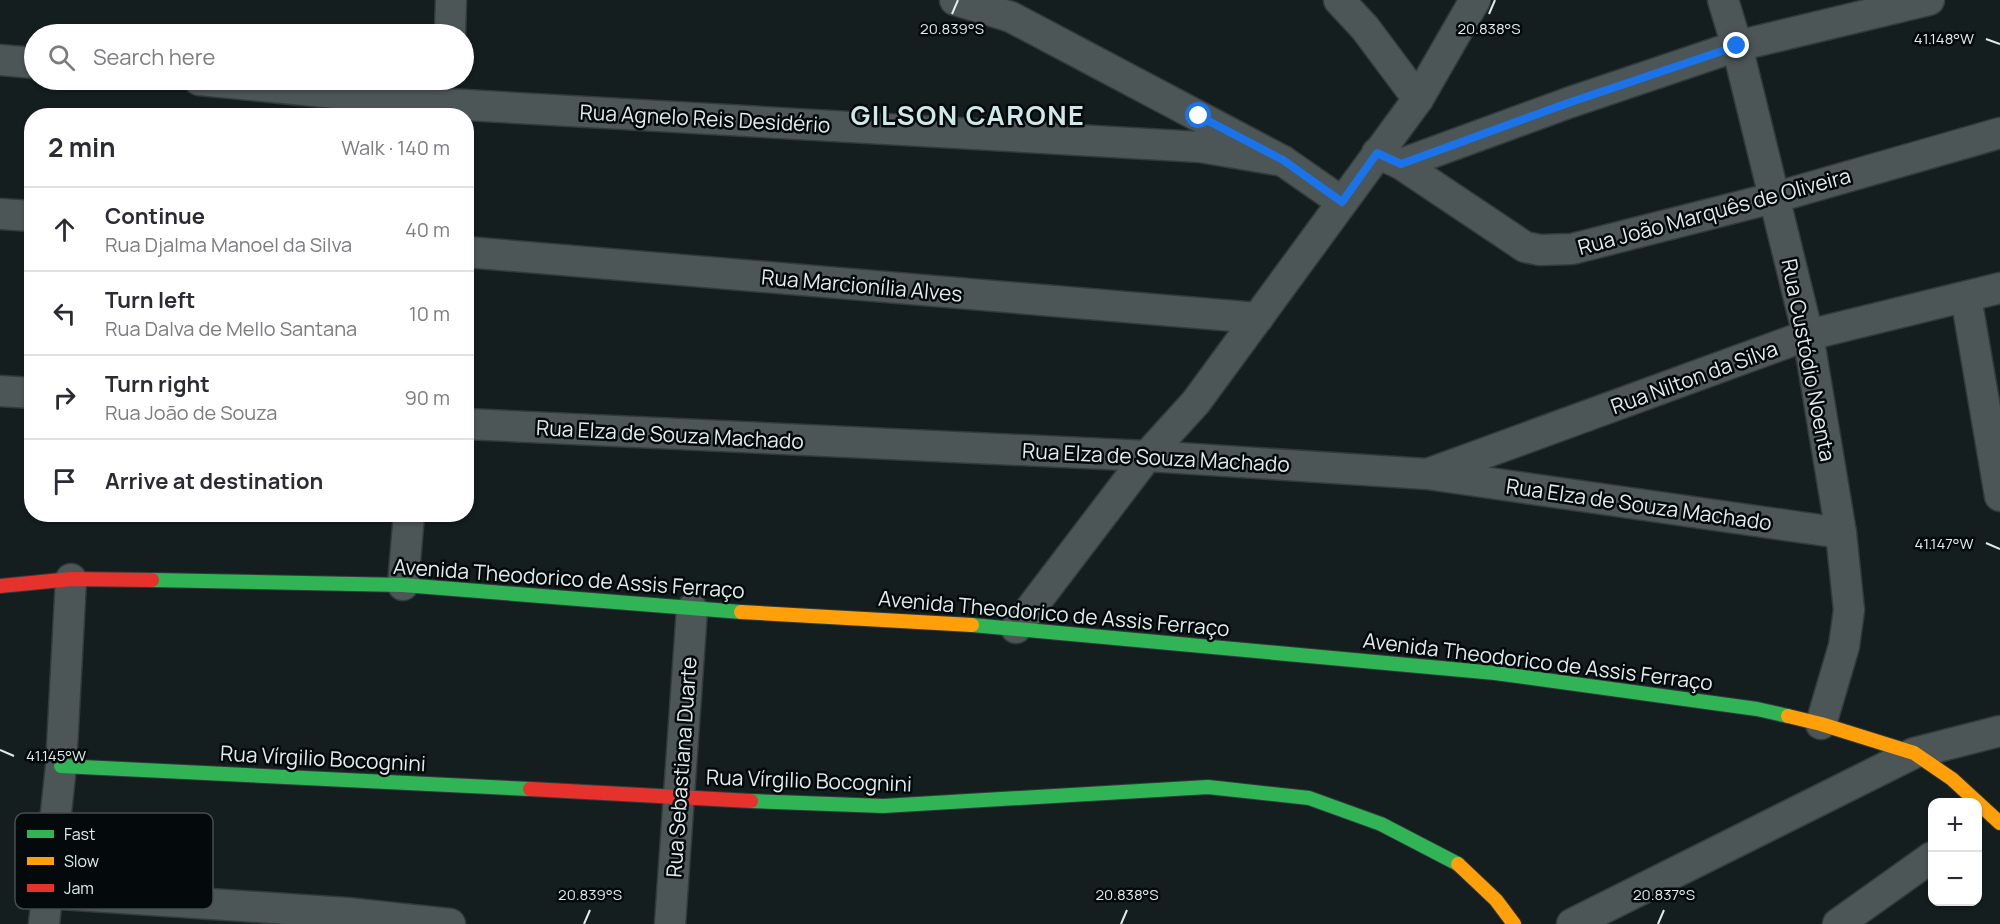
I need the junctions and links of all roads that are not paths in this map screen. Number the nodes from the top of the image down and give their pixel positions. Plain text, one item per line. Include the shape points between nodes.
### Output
1 (451, 0) edge
2 (955, 0) edge
3 (1339, 0) edge
4 (1475, 0) edge
5 (1723, 0) edge
6 (1929, 0) edge
7 (450, 24) edge
8 (1737, 46) junction
9 (0, 60) edge
10 (24, 62) edge
11 (406, 90) edge
12 (448, 92) edge
13 (1418, 99) junction
14 (2000, 132) edge
15 (1389, 159) junction
16 (1283, 160) junction
17 (1773, 198) junction
18 (1342, 202) junction
19 (0, 214) edge
20 (24, 216) edge
21 (474, 253) edge
22 (2000, 288) edge
23 (1966, 297) junction
24 (1257, 318) junction
25 (1808, 335) junction
26 (0, 391) edge
27 (24, 392) edge
28 (474, 424) edge
29 (1147, 456) junction
30 (1427, 474) junction
31 (2000, 496) edge
32 (408, 522) edge
33 (1841, 533) junction
34 (71, 579) junction
35 (403, 585) junction
36 (0, 586) edge
37 (692, 609) junction
38 (1016, 628) junction
39 (1821, 724) junction
40 (2000, 731) edge
41 (1914, 753) junction
42 (61, 766) junction
43 (678, 796) junction
44 (55, 813) edge
45 (1990, 821) edge
46 (1928, 860) edge
47 (213, 904) edge
48 (45, 909) edge
49 (44, 924) edge
50 (450, 924) edge
51 (670, 924) edge
52 (1514, 924) edge
53 (1572, 924) edge
54 (1838, 924) edge

1 - 7 street
2 - 16 street via 1011,17
3 - 13 street
4 - 13 street
5 - 8 street, Rua Custódio Noenta
6 - 8 street
8 - 15 street
8 - 17 street, Rua Custódio Noenta
9 - 10 street
11 - 12 street, Rua Agnelo Reis Desidério
12 - 16 street, Rua Agnelo Reis Desidério via 1200,147
13 - 15 street
14 - 17 street, Rua João Marquês de Oliveira
15 - 17 street, Rua João Marquês de Oliveira via 1525,247 1540,250 1572,249
15 - 18 street
16 - 18 street
17 - 25 street, Rua Custódio Noenta
18 - 24 street
19 - 20 street
21 - 24 street, Rua Marcionília Alves
22 - 23 street, Rua Nilton da Silva
23 - 25 street, Rua Nilton da Silva
23 - 31 street
24 - 29 street via 1196,402
25 - 30 street, Rua Nilton da Silva
25 - 33 street, Rua Custódio Noenta
26 - 27 street
28 - 29 street, Rua Elza de Souza Machado
29 - 30 street, Rua Elza de Souza Machado
29 - 38 street
30 - 33 street, Rua Elza de Souza Machado
32 - 35 street
33 - 39 street, Rua Custódio Noenta via 1849,610 1844,646
34 - 35 street, Avenida Theodorico de Assis Ferraço
34 - 36 street, Avenida Theodorico de Assis Ferraço
34 - 42 street
35 - 37 street, Avenida Theodorico de Assis Ferraço
37 - 38 street, Avenida Theodorico de Assis Ferraço
37 - 43 street, Rua Sebastiana Duarte
38 - 39 street, Avenida Theodorico de Assis Ferraço via 1495,673 1757,709
39 - 41 street, Avenida Theodorico de Assis Ferraço
40 - 41 street
41 - 45 street, Avenida Theodorico de Assis Ferraço via 1952,779
41 - 53 street
42 - 43 street, Rua Vírgilio Bocognini
42 - 44 street
43 - 51 street, Rua Sebastiana Duarte
43 - 52 street, Rua Vírgilio Bocognini via 883,806 1208,787 1309,798 1381,824 1458,864 1496,900
46 - 54 street
47 - 50 street
48 - 49 street

